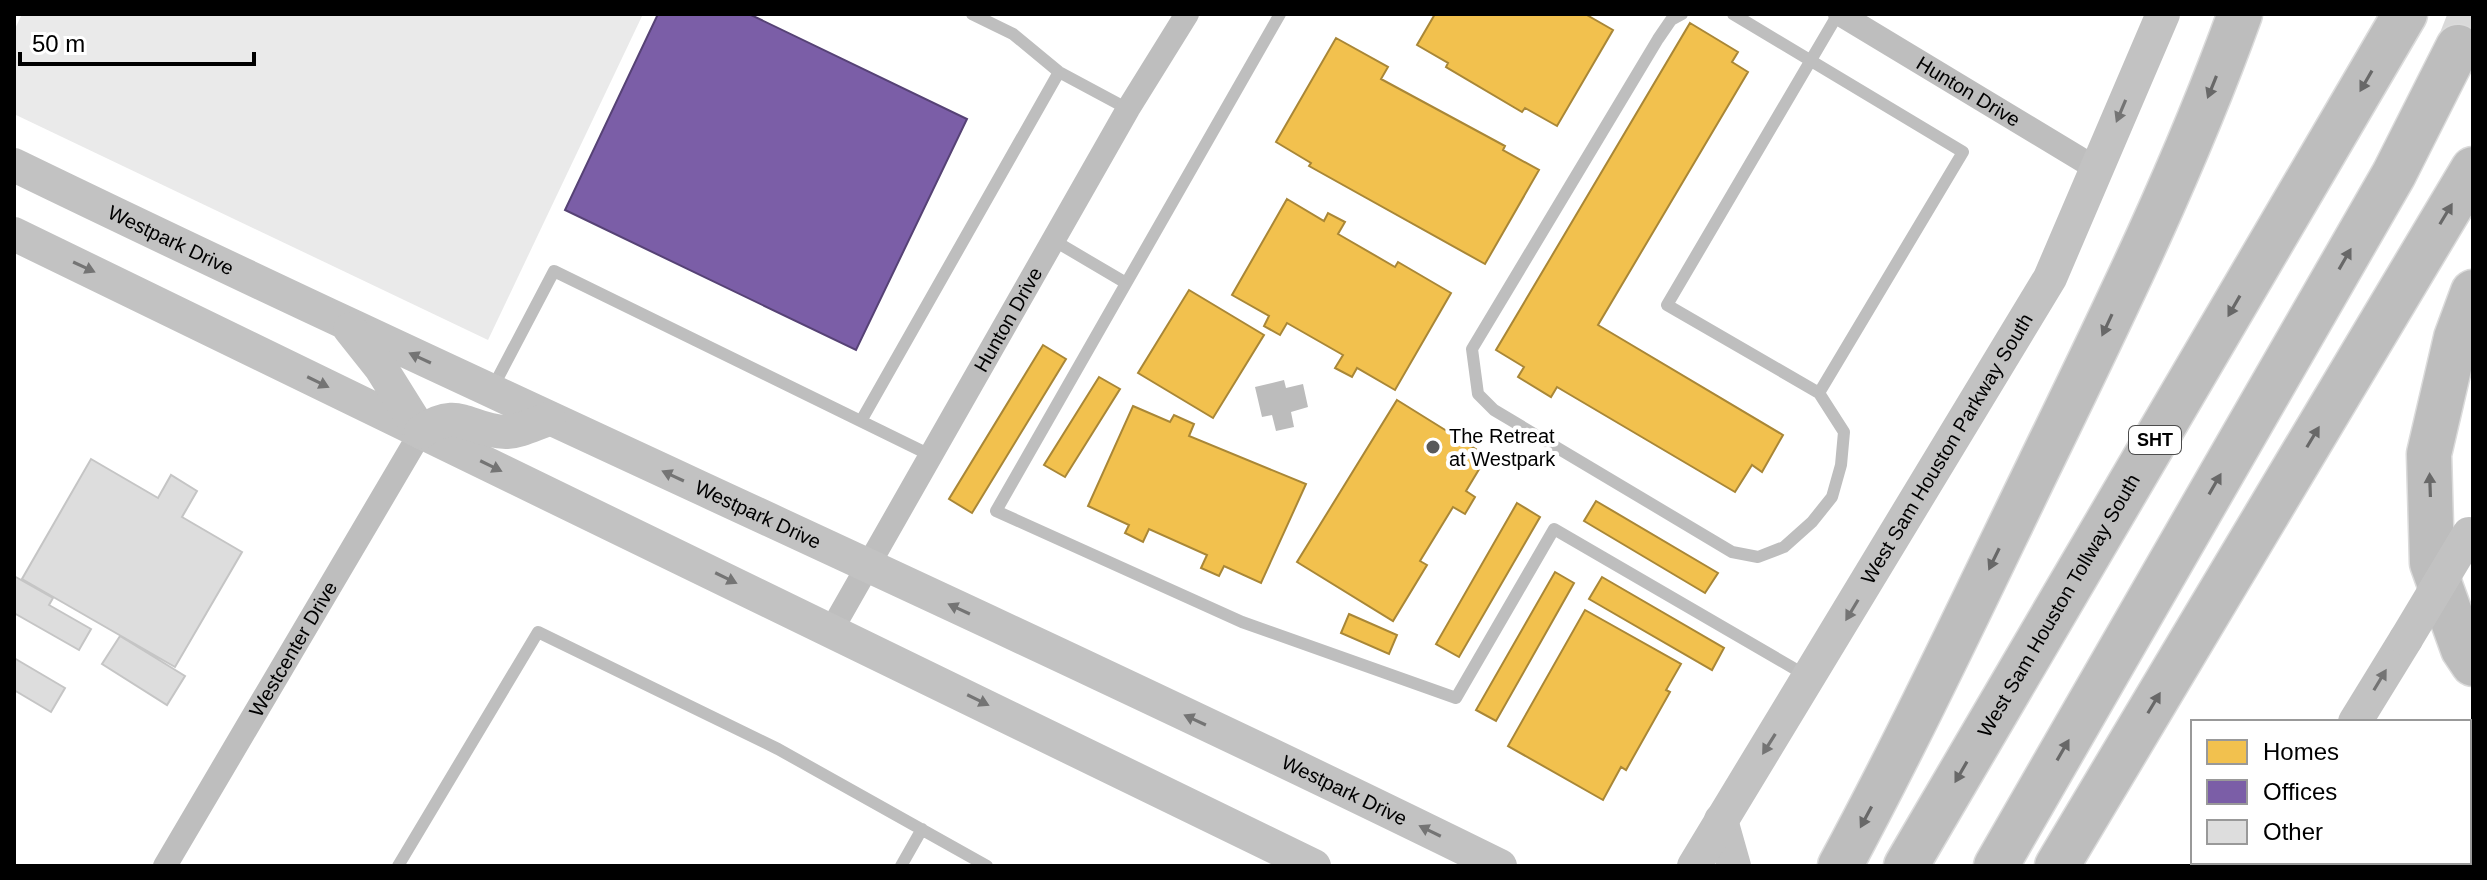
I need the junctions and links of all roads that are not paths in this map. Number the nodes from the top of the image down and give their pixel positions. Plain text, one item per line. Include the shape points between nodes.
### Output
1 (972, 14) edge
2 (1187, 14) edge
3 (1280, 14) edge
4 (1682, 14) edge
5 (1733, 14) edge
6 (1839, 14) edge
7 (2163, 14) edge
8 (2240, 14) edge
9 (2405, 14) edge
10 (2458, 47) tunnel mouth
11 (1811, 61) junction
12 (1059, 72) junction
13 (1128, 109) junction
14 (14, 165) edge
15 (2097, 169) junction
16 (2473, 169) edge
17 (14, 234) edge
18 (1053, 240) junction
19 (1126, 283) junction
20 (2473, 292) edge
21 (345, 323) junction
22 (490, 392) junction
23 (1819, 393) junction
24 (549, 419) junction
25 (861, 421) junction
26 (421, 432) junction
27 (930, 455) junction
28 (2471, 530) edge
29 (867, 566) junction
30 (832, 629) junction
31 (2473, 664) edge
32 (1811, 678) junction
33 (2356, 720) edge
34 (1721, 820) junction
35 (922, 829) junction
36 (1275, 858) edge
37 (165, 866) edge
38 (398, 866) edge
39 (901, 866) edge
40 (987, 866) edge
41 (1314, 866) edge
42 (1500, 866) edge
43 (1694, 866) edge
44 (1734, 866) edge
45 (1840, 866) edge
46 (1906, 866) edge
47 (1996, 866) edge
48 (2057, 866) edge

1 - 12 lane via 1013,34
2 - 13 street, Hunton Drive
3 - 19 lane
4 - 23 lane via 1658,39 1472,349 1478,394 1494,410 1732,552 1758,557 1784,547 1832,497 1844,432
5 - 11 lane
6 - 11 lane
6 - 15 street, Hunton Drive
7 -> 15 main road, West Sam Houston Parkway South
8 -> 45 highway via 2136,262
9 -> 46 highway, West Sam Houston Tollway South / SHT
47 -> 10 highway via 2394,174
11 - 23 lane via 1963,152
11 - 23 lane via 1667,305
12 - 13 lane
12 - 25 lane
13 - 18 street, Hunton Drive
14 - 21 main road, Westpark Drive
15 -> 32 main road, West Sam Houston Parkway South via 2050,278
48 -> 16 highway
17 -> 26 main road
18 - 19 lane
18 - 27 street, Hunton Drive
19 - 32 lane via 996,511 1242,622 1456,698 1554,529
31 -> 20 highway via 2432,563 2429,454 2456,338
22 -> 21 main road, Westpark Drive
21 - 26 main road
22 - 24 main road, Westpark Drive
22 - 25 lane via 554,271
24 - 26 main road via 506,432 454,417
29 -> 24 main road, Westpark Drive
25 - 27 lane
26 -> 30 main road
26 - 37 street, Westcenter Drive
27 - 29 street, Hunton Drive
33 -> 28 main road, bridge
29 - 30 street, Hunton Drive
42 -> 29 main road, Westpark Drive
30 -> 36 main road
32 -> 34 main road, West Sam Houston Parkway South
34 - 43 main road, West Sam Houston Parkway South
34 - 44 main road
35 - 38 lane via 778,749 538,632
35 - 39 lane
35 - 40 lane
36 - 41 main road

